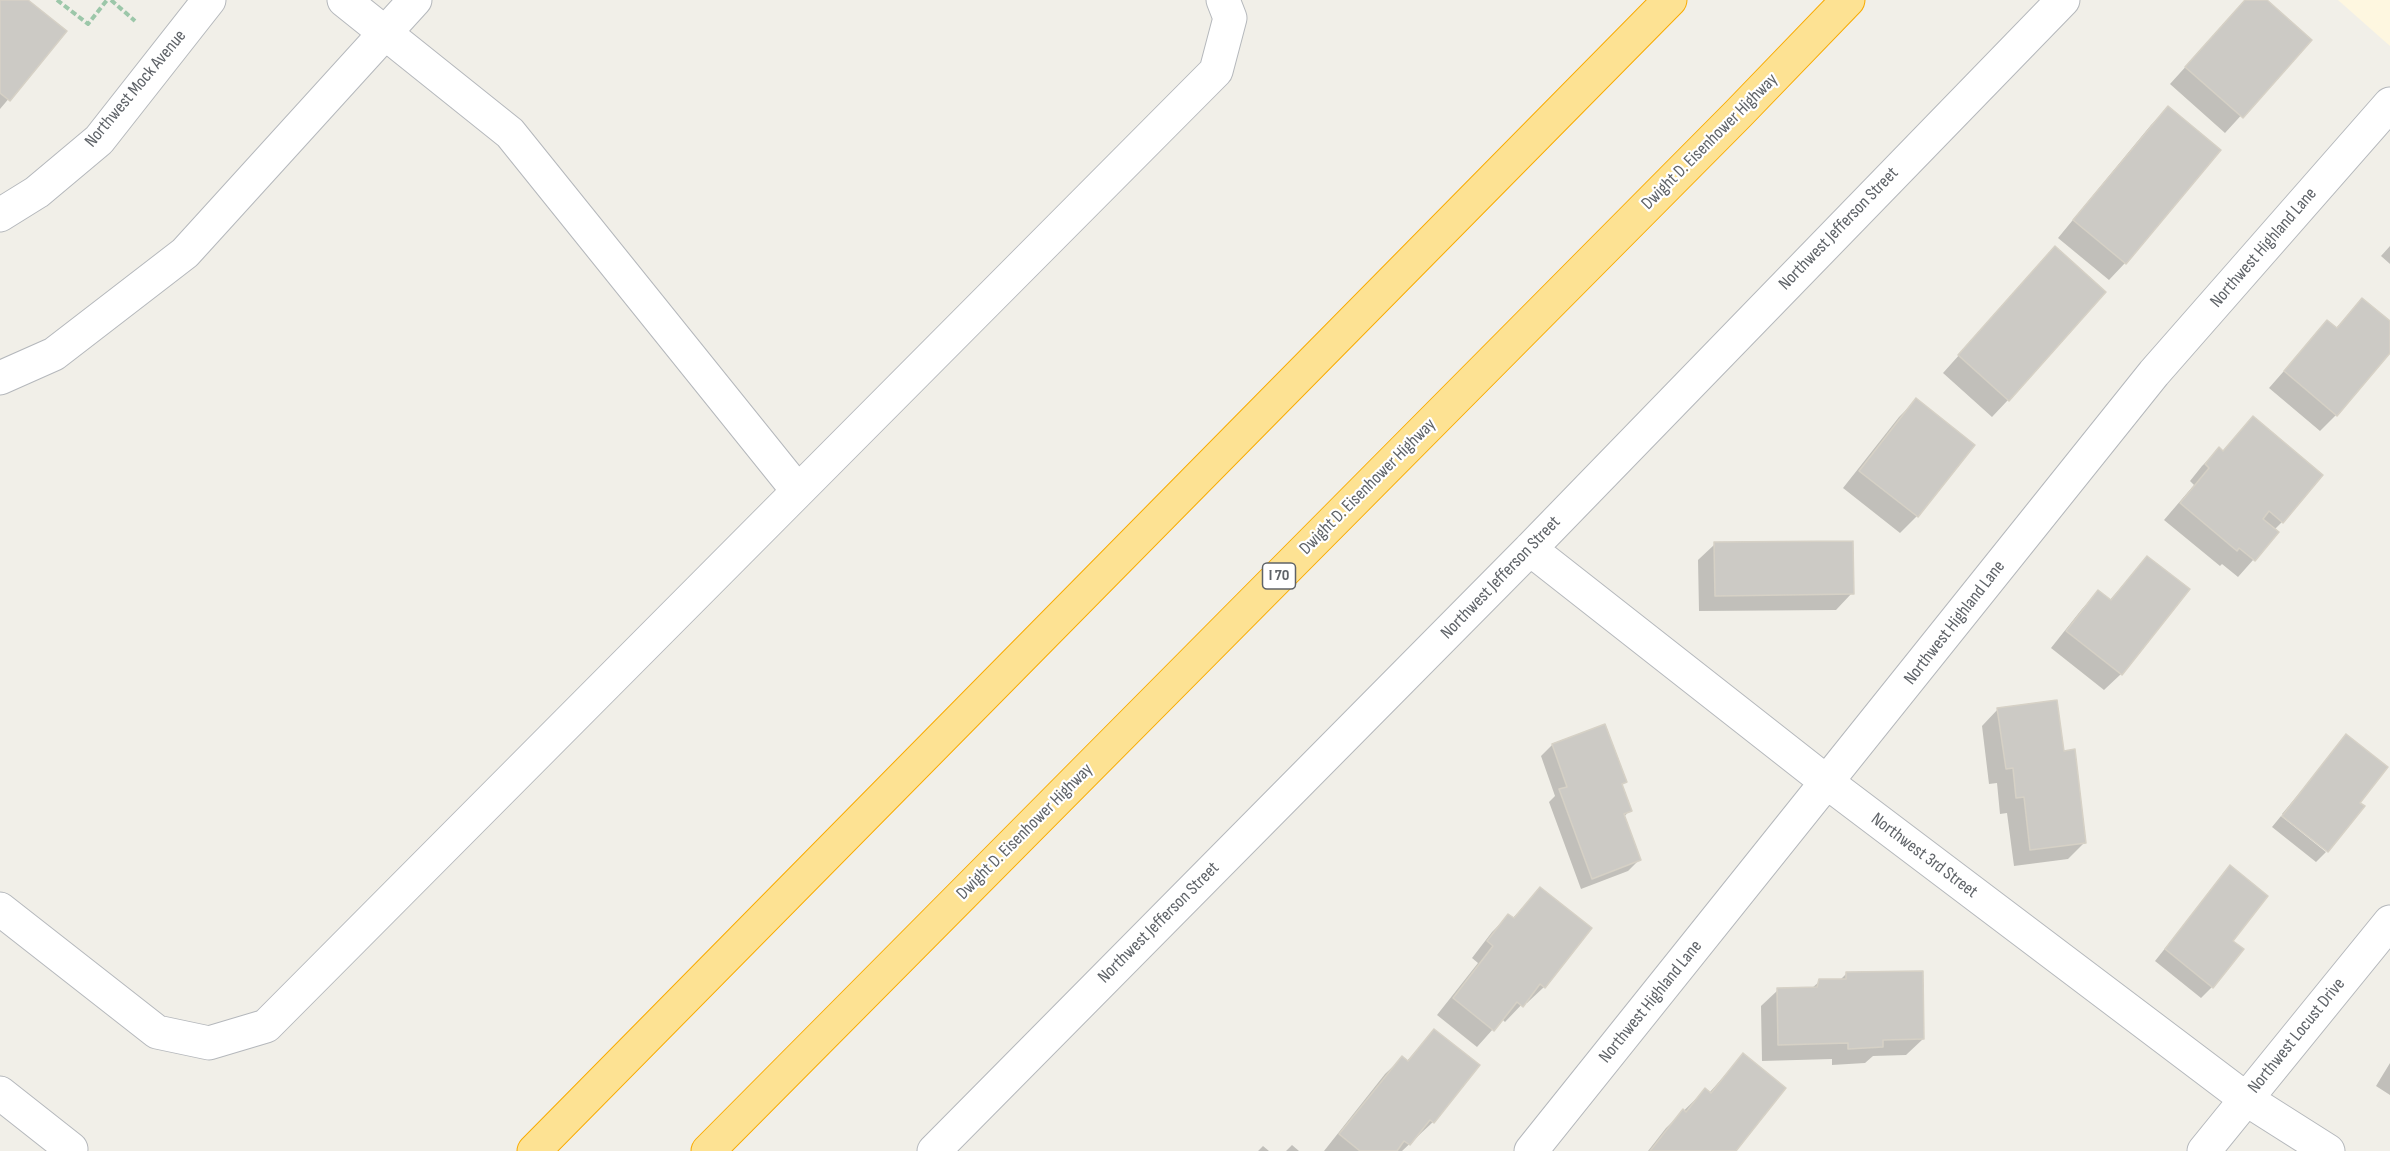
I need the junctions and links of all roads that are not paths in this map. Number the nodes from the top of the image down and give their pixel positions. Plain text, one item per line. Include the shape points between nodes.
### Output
1 (209, 0) edge
2 (344, 0) edge
3 (415, 0) edge
4 (1223, 0) edge
5 (1670, 0) edge
6 (1848, 0) edge
7 (2063, 0) edge
8 (384, 32) junction
9 (2390, 104) edge
10 (0, 215) edge
11 (0, 378) edge
12 (798, 491) junction
13 (1530, 549) junction
14 (1828, 783) junction
15 (0, 909) edge
16 (2390, 922) edge
17 (0, 1093) edge
18 (2246, 1099) junction
19 (69, 1151) edge
20 (534, 1151) edge
21 (708, 1151) edge
22 (934, 1151) edge
23 (1531, 1151) edge
24 (2204, 1151) edge
25 (2328, 1151) edge

1 - 10 street, Northwest Mock Avenue via 99,140 37,192
2 - 8 street
3 - 8 street
4 - 12 street via 1230,18 1216,71
5 - 20 highway
6 - 21 highway, Dwight D. Eisenhower Highway / I 70
7 - 13 street, Northwest Jefferson Street
8 - 11 street via 185,253 54,354
8 - 12 street via 510,133
9 - 14 street, Northwest Highland Lane via 2154,373
12 - 15 street via 266,1026 209,1043 158,1032
13 - 14 street, Northwest 3rd Street
13 - 22 street, Northwest Jefferson Street
14 - 18 street, Northwest 3rd Street
14 - 23 street, Northwest Highland Lane
16 - 18 street, Northwest Locust Drive
17 - 19 street
18 - 24 street, Northwest Locust Drive
18 - 25 street, Northwest 3rd Street

